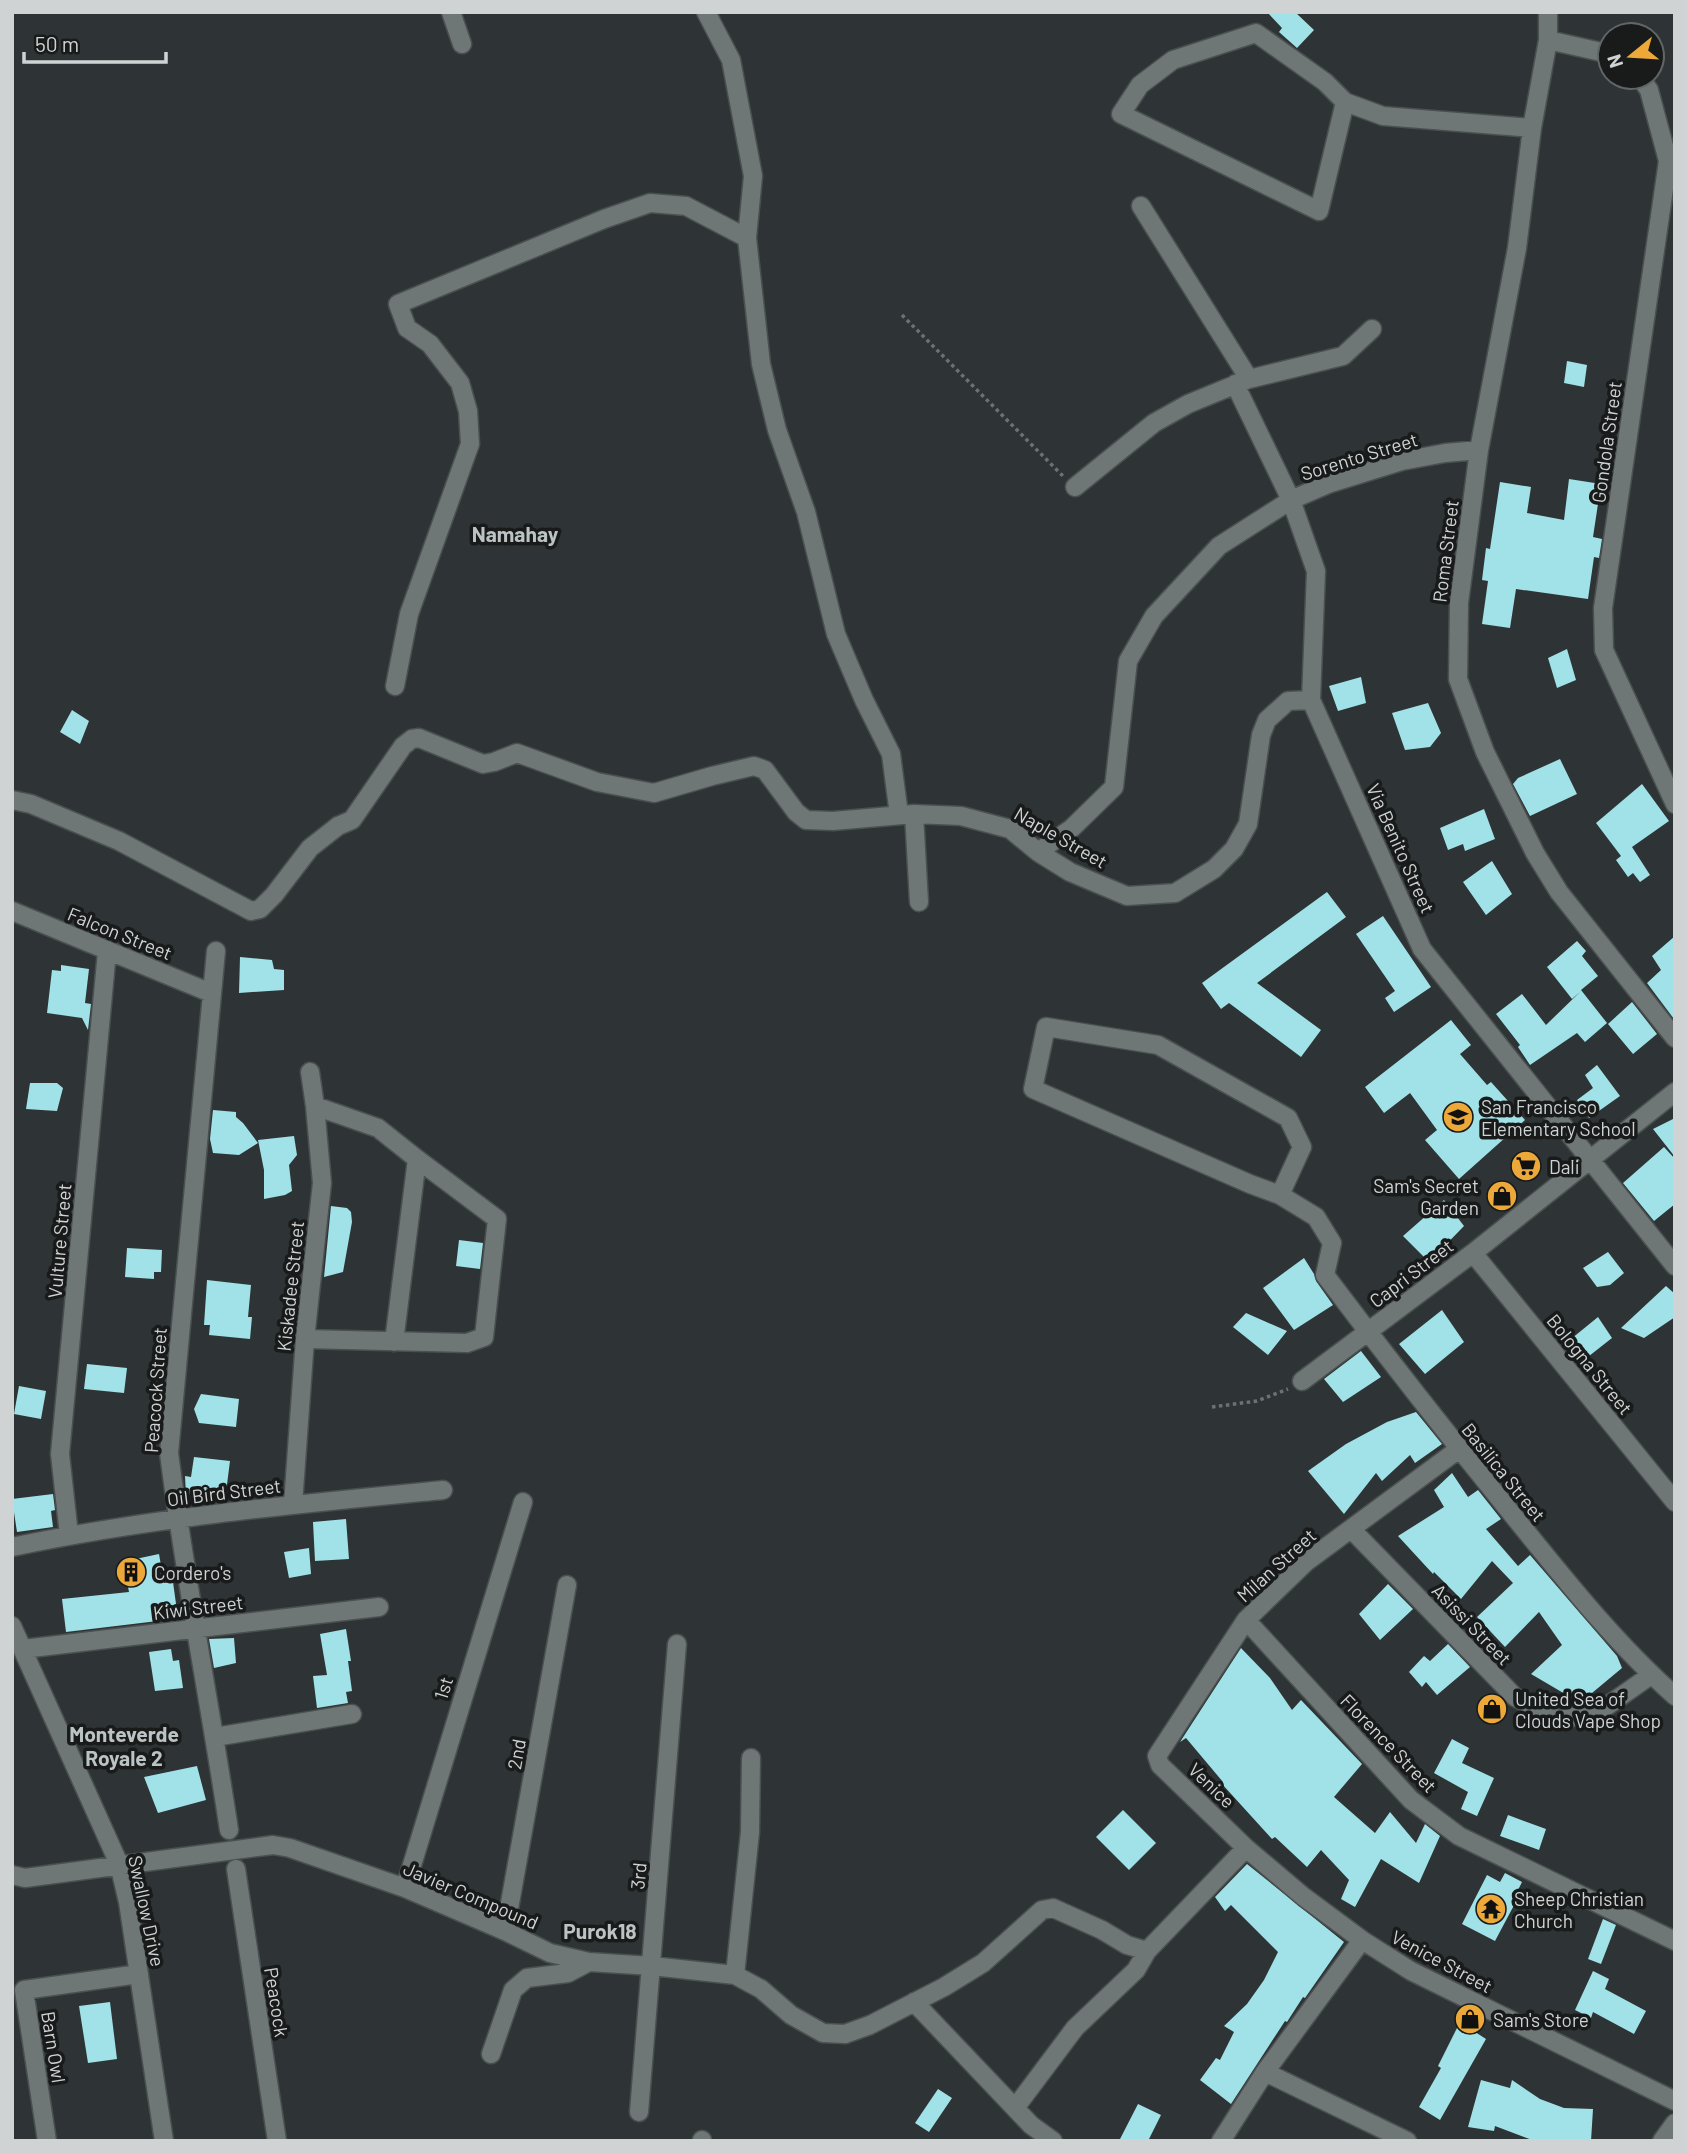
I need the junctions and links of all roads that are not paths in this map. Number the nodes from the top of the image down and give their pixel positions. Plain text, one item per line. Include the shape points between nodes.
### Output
1 (451, 12) edge
2 (706, 12) edge
3 (1548, 12) edge
4 (1548, 40) junction
5 (462, 44) dead end
6 (1596, 51) edge
7 (1649, 91) edge
8 (1345, 102) junction
9 (1532, 128) junction
10 (1141, 206) dead end
11 (747, 238) junction
12 (1372, 329) dead end
13 (1242, 381) junction
14 (1479, 450) junction
15 (1075, 488) road end
16 (1291, 500) junction
17 (395, 686) dead end
18 (1311, 700) junction
19 (12, 800) edge
20 (1675, 804) edge
21 (906, 814) junction
22 (1038, 852) junction
23 (919, 902) dead end
24 (12, 911) edge
25 (107, 951) junction
26 (216, 951) dead end
27 (211, 993) junction
28 (1675, 1038) edge
29 (310, 1072) dead end
30 (1675, 1092) edge
31 (315, 1106) junction
32 (417, 1159) junction
33 (1590, 1160) junction
34 (1280, 1195) junction
35 (1473, 1252) junction
36 (1675, 1266) edge
37 (1368, 1332) junction
38 (305, 1339) junction
39 (394, 1342) junction
40 (1302, 1381) road end
41 (1459, 1449) junction
42 (443, 1490) dead end
43 (523, 1502) dead end
44 (1675, 1502) edge
45 (293, 1504) junction
46 (177, 1518) junction
47 (1351, 1529) junction
48 (69, 1535) junction
49 (12, 1547) edge
50 (567, 1585) dead end
51 (379, 1608) dead end
52 (1246, 1620) junction
53 (12, 1626) edge
54 (196, 1629) junction
55 (677, 1644) dead end
56 (23, 1649) junction
57 (1651, 1675) junction
58 (1675, 1696) edge
59 (352, 1714) dead end
60 (215, 1737) junction
61 (1160, 1749) joint
62 (751, 1759) dead end
63 (229, 1830) dead end
64 (1246, 1847) junction
65 (119, 1864) junction
66 (236, 1869) dead end
67 (12, 1875) edge
68 (405, 1888) junction
69 (505, 1931) junction
70 (1362, 1940) junction
71 (1675, 1941) edge
72 (1147, 1951) junction
73 (589, 1962) junction
74 (652, 1966) junction
75 (139, 1974) junction
76 (735, 1975) junction
77 (18, 1991) edge
78 (914, 2002) junction
79 (491, 2054) dead end
80 (1265, 2072) junction
81 (1675, 2101) edge
82 (1015, 2108) junction
83 (639, 2112) dead end
84 (1675, 2123) edge
85 (47, 2141) edge
86 (164, 2141) edge
87 (277, 2141) edge
88 (1053, 2141) edge
89 (1221, 2141) edge
90 (1406, 2141) edge
91 (1662, 2141) edge

1 - 5 street
2 - 11 street via 731,60 753,176
3 - 4 street, Roma Street
4 - 6 street
4 - 9 street, Roma Street
7 - 20 street, Gondola Street via 1668,161 1603,608 1604,650
8 - 8 street via 1325,82 1256,33 1173,60 1140,85 1121,114 1319,211
8 - 9 street via 1383,116
9 - 14 street, Roma Street via 1517,248
10 - 13 street, Via Benito Street
11 - 17 street via 686,206 650,203 398,304 407,328 430,344 460,383 470,444 410,614
11 - 21 street via 761,364 777,430 806,512 836,634 891,754
12 - 13 street via 1343,356
13 - 15 street via 1154,423
13 - 16 street, Via Benito Street
14 - 16 street, Sorento Street via 1402,461
14 - 28 street, Roma Street via 1459,603 1458,679 1485,752 1535,853 1559,892
16 - 18 street, Via Benito Street via 1316,571
16 - 22 street, Sorento Street via 1219,546 1154,616 1128,661 1114,787 1072,828
18 - 22 street, Naple Street via 1288,701 1267,720 1248,824 1234,849 1214,869 1175,893 1127,896 1070,872
18 - 33 street, Via Benito Street via 1422,949
19 - 21 street, Naple Street via 119,841 251,911 274,895 310,848 352,820 412,738 483,764 517,753 597,782 654,793 754,766 765,770 806,820
21 - 22 street, Naple Street via 961,816 1010,829
21 - 23 street
24 - 25 street, Falcon Street
25 - 27 street, Falcon Street
25 - 48 street, Vulture Street via 60,1454
26 - 27 street, Peacock Street
27 - 46 street, Peacock Street via 169,1452
29 - 31 street, Kiskadee Street
30 - 33 street, Capri Street
31 - 32 street via 378,1128
31 - 38 street, Kiskadee Street via 322,1183
32 - 39 street
32 - 39 street via 497,1219 484,1337 467,1343
33 - 35 street, Capri Street
33 - 36 street, Via Benito Street
34 - 34 street, Basilica Street via 1032,1089 1046,1027 1157,1045 1288,1118 1302,1147
34 - 37 street, Basilica Street via 1316,1217 1332,1243 1325,1275
35 - 37 street, Capri Street
35 - 44 street, Bologna Street
37 - 40 street, Capri Street
37 - 41 street, Basilica Street
38 - 39 street
38 - 45 street, Kiskadee Street
41 - 47 street, Milan Street
41 - 57 street, Basilica Street via 1572,1588
42 - 45 street, Oil Bird Street
43 - 68 street, 1st
45 - 46 street, Oil Bird Street
46 - 48 street, Oil Bird Street
46 - 54 street, Peacock Street
47 - 52 street, Milan Street via 1306,1562
47 - 57 street, Asissi Street via 1515,1698 1559,1720 1600,1711
48 - 49 street, Oil Bird Street
50 - 69 street, 2nd
51 - 54 street, Kiwi Street
52 - 61 street, Milan Street
52 - 71 street, Florence Street via 1411,1800 1459,1836
53 - 56 street, Swallow Drive
54 - 56 street, Kiwi Street
54 - 60 street, Peacock Street
55 - 74 street, 3rd
56 - 65 street, Swallow Drive
57 - 58 street, Basilica Street
59 - 60 street
60 - 63 street, Peacock Street
61 - 64 street, Venice via 1160,1765
62 - 76 street via 750,1832
64 - 70 street, Venice Street via 1304,1898
64 - 72 street
65 - 67 street, Javier Compound via 25,1878
65 - 68 street, Javier Compound via 273,1845
65 - 75 street, Swallow Drive
66 - 87 street, Peacock
68 - 69 street, Javier Compound
69 - 73 street, Javier Compound via 550,1952
70 - 80 street
70 - 81 street, Venice Street via 1411,1971
72 - 78 street, Javier Compound via 1053,1908 1041,1910 984,1962
72 - 82 street via 1136,1970 1076,2028
73 - 74 street, Javier Compound
73 - 79 street via 568,1973 527,1978 513,1990
74 - 76 street, Javier Compound
74 - 83 street, 3rd
75 - 77 street, Barn Owl
75 - 86 street, Swallow Drive
76 - 78 street, Javier Compound via 823,2033 845,2034
77 - 85 street, Barn Owl
78 - 82 street
80 - 89 street
80 - 90 street
82 - 88 street
84 - 91 street

